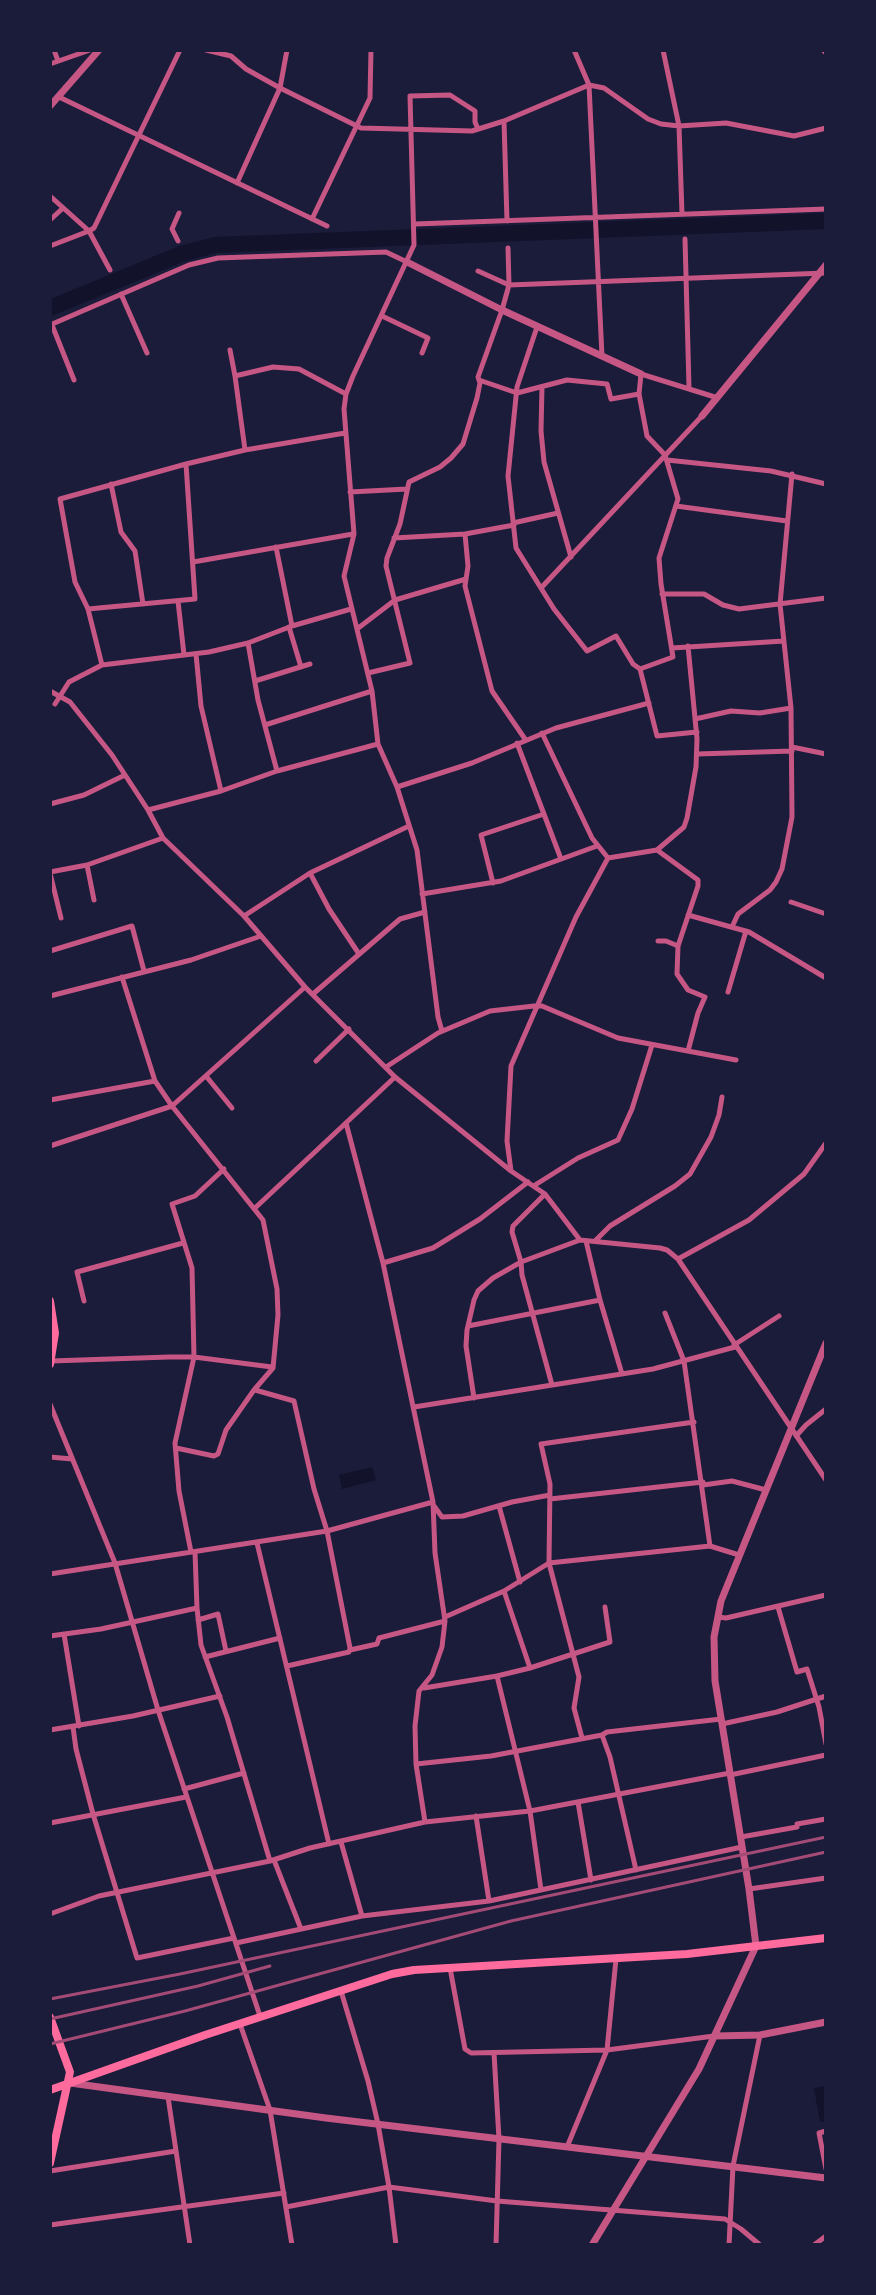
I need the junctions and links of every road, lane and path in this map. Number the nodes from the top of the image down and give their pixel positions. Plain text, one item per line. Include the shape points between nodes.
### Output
1 (54, 50) edge
2 (90, 50) edge
3 (99, 50) edge
4 (180, 50) edge
5 (206, 50) edge
6 (287, 50) edge
7 (371, 50) edge
8 (574, 50) edge
9 (663, 50) edge
10 (58, 61) junction
11 (50, 64) edge
12 (589, 85) junction
13 (280, 88) junction
14 (54, 94) edge
15 (50, 106) edge
16 (504, 121) junction
17 (356, 126) junction
18 (679, 126) junction
19 (826, 128) edge
20 (478, 129) junction
21 (410, 130) junction
22 (138, 136) junction
23 (237, 183) junction
24 (50, 196) edge
25 (63, 208) junction
26 (826, 209) edge
27 (179, 213) dead end
28 (682, 214) junction
29 (312, 219) junction
30 (50, 220) edge
31 (596, 220) junction
32 (507, 221) junction
33 (327, 226) dead end
34 (415, 227) junction
35 (89, 231) junction
36 (685, 239) dead end
37 (178, 241) dead end
38 (50, 246) edge
39 (508, 248) dead end
40 (407, 262) junction
41 (826, 265) edge
42 (110, 270) dead end
43 (478, 271) dead end
44 (823, 273) edge
45 (686, 278) junction
46 (597, 281) junction
47 (509, 285) junction
48 (121, 294) junction
49 (502, 310) junction
50 (382, 316) junction
51 (51, 325) edge
52 (537, 326) junction
53 (230, 350) dead end
54 (147, 353) dead end
55 (422, 353) dead end
56 (602, 356) junction
57 (641, 374) junction
58 (235, 376) junction
59 (74, 380) dead end
60 (479, 380) junction
61 (542, 387) junction
62 (689, 387) junction
63 (517, 393) junction
64 (346, 394) junction
65 (639, 394) junction
66 (719, 398) junction
67 (702, 416) joint
68 (345, 433) junction
69 (245, 450) junction
70 (666, 458) junction
71 (186, 464) junction
72 (792, 474) junction
73 (111, 484) junction
74 (826, 484) edge
75 (407, 489) junction
76 (350, 492) junction
77 (676, 506) junction
78 (558, 513) junction
79 (787, 521) junction
80 (514, 524) junction
81 (354, 534) junction
82 (465, 534) junction
83 (394, 538) junction
84 (276, 547) junction
85 (571, 557) junction
86 (193, 562) junction
87 (466, 579) junction
88 (541, 588) junction
89 (662, 594) junction
90 (826, 598) edge
91 (395, 600) junction
92 (178, 601) junction
93 (143, 604) junction
94 (780, 604) junction
95 (88, 609) junction
96 (351, 609) junction
97 (290, 627) junction
98 (357, 629) junction
99 (784, 641) junction
100 (248, 643) junction
101 (688, 646) junction
102 (672, 648) junction
103 (196, 654) junction
104 (184, 655) junction
105 (310, 664) dead end
106 (102, 665) junction
107 (301, 667) junction
108 (640, 669) junction
109 (368, 673) junction
110 (255, 681) junction
111 (50, 691) edge
112 (372, 691) junction
113 (59, 695) junction
114 (649, 703) junction
115 (55, 704) dead end
116 (791, 708) junction
117 (695, 719) junction
118 (265, 725) junction
119 (697, 732) junction
120 (542, 733) junction
121 (525, 739) junction
122 (517, 743) junction
123 (378, 744) junction
124 (792, 749) junction
125 (697, 754) junction
126 (826, 754) edge
127 (277, 771) junction
128 (125, 775) junction
129 (397, 787) junction
130 (221, 791) junction
131 (50, 804) edge
132 (148, 810) junction
133 (544, 814) junction
134 (409, 826) junction
135 (163, 838) junction
136 (597, 846) junction
137 (657, 850) junction
138 (608, 858) junction
139 (561, 859) junction
140 (87, 865) junction
141 (50, 873) edge
142 (310, 873) junction
143 (493, 883) junction
144 (422, 894) junction
145 (94, 900) dead end
146 (791, 902) dead end
147 (425, 912) junction
148 (826, 914) edge
149 (688, 915) junction
150 (244, 916) junction
151 (61, 918) dead end
152 (732, 927) junction
153 (746, 931) junction
154 (261, 936) junction
155 (658, 941) dead end
156 (678, 946) junction
157 (50, 951) edge
158 (359, 954) junction
159 (144, 971) junction
160 (122, 977) junction
161 (826, 978) edge
162 (305, 987) junction
163 (728, 992) dead end
164 (313, 994) junction
165 (50, 996) edge
166 (537, 1006) junction
167 (349, 1029) junction
168 (442, 1031) junction
169 (652, 1045) junction
170 (688, 1051) junction
171 (736, 1060) dead end
172 (316, 1061) dead end
173 (386, 1067) junction
174 (206, 1076) junction
175 (395, 1077) junction
176 (155, 1081) junction
177 (722, 1097) dead end
178 (50, 1100) edge
179 (172, 1106) junction
180 (232, 1108) dead end
181 (346, 1123) junction
182 (826, 1143) edge
183 (50, 1146) edge
184 (224, 1169) junction
185 (511, 1171) junction
186 (528, 1182) junction
187 (535, 1185) junction
188 (545, 1194) junction
189 (255, 1208) junction
190 (583, 1240) junction
191 (596, 1241) junction
192 (183, 1243) junction
193 (678, 1259) junction
194 (521, 1262) junction
195 (383, 1263) junction
196 (600, 1300) junction
197 (50, 1301) edge
198 (84, 1301) dead end
199 (665, 1313) dead end
200 (533, 1314) junction
201 (779, 1316) dead end
202 (468, 1326) junction
203 (826, 1343) edge
204 (735, 1346) junction
205 (194, 1357) junction
206 (684, 1361) junction
207 (50, 1362) edge
208 (273, 1368) junction
209 (622, 1374) junction
210 (552, 1385) junction
211 (254, 1390) junction
212 (474, 1398) junction
213 (50, 1404) edge
214 (414, 1407) junction
215 (826, 1409) edge
216 (694, 1422) junction
217 (794, 1432) junction
218 (176, 1448) junction
219 (50, 1457) edge
220 (72, 1459) junction
221 (826, 1480) edge
222 (703, 1483) junction
223 (766, 1490) junction
224 (550, 1497) junction
225 (433, 1504) junction
226 (499, 1506) junction
227 (327, 1531) junction
228 (257, 1543) junction
229 (710, 1546) junction
230 (193, 1552) junction
231 (739, 1555) junction
232 (115, 1563) junction
233 (549, 1563) junction
234 (50, 1574) edge
235 (520, 1582) junction
236 (504, 1591) junction
237 (826, 1595) edge
238 (605, 1607) dead end
239 (778, 1607) junction
240 (197, 1608) junction
241 (717, 1617) junction
242 (445, 1619) junction
243 (198, 1620) junction
244 (133, 1622) junction
245 (64, 1634) junction
246 (50, 1636) edge
247 (280, 1638) junction
248 (350, 1650) junction
249 (226, 1651) junction
250 (572, 1656) junction
251 (205, 1657) junction
252 (287, 1666) junction
253 (530, 1668) junction
254 (497, 1676) junction
255 (422, 1688) junction
256 (220, 1696) junction
257 (826, 1696) edge
258 (816, 1700) junction
259 (158, 1710) junction
260 (721, 1722) junction
261 (76, 1727) junction
262 (50, 1730) edge
263 (602, 1735) junction
264 (582, 1738) junction
265 (826, 1744) edge
266 (517, 1752) junction
267 (826, 1755) edge
268 (416, 1764) junction
269 (244, 1773) junction
270 (730, 1774) junction
271 (184, 1789) junction
272 (619, 1793) junction
273 (186, 1797) junction
274 (578, 1802) junction
275 (530, 1811) junction
276 (93, 1814) junction
277 (476, 1816) junction
278 (826, 1819) edge
279 (425, 1822) junction
280 (50, 1823) edge
281 (741, 1837) junction
282 (341, 1842) junction
283 (329, 1844) junction
284 (742, 1847) junction
285 (272, 1860) junction
286 (636, 1870) junction
287 (210, 1873) junction
288 (826, 1878) edge
289 (591, 1880) junction
290 (749, 1889) junction
291 (541, 1890) junction
292 (118, 1892) junction
293 (489, 1901) junction
294 (50, 1914) edge
295 (362, 1916) junction
296 (301, 1929) junction
297 (826, 1938) edge
298 (235, 1940) junction
299 (756, 1946) junction
300 (616, 1958) junction
301 (449, 1966) junction
302 (341, 1991) junction
303 (50, 2017) edge
304 (260, 2017) junction
305 (826, 2022) edge
306 (240, 2024) junction
307 (760, 2035) junction
308 (715, 2036) junction
309 (607, 2050) junction
310 (494, 2053) junction
311 (69, 2083) junction
312 (50, 2090) edge
313 (168, 2097) junction
314 (270, 2110) junction
315 (378, 2124) junction
316 (826, 2131) edge
317 (499, 2139) junction
318 (567, 2147) junction
319 (176, 2151) junction
320 (648, 2156) junction
321 (50, 2163) edge
322 (733, 2166) junction
323 (826, 2169) edge
324 (50, 2171) edge
325 (826, 2178) edge
326 (389, 2187) junction
327 (284, 2193) junction
328 (497, 2201) junction
329 (184, 2206) junction
330 (286, 2207) junction
331 (613, 2211) junction
332 (730, 2222) junction
333 (50, 2225) edge
334 (826, 2236) edge
335 (190, 2245) edge
336 (292, 2245) edge
337 (396, 2245) edge
338 (496, 2245) edge
339 (592, 2245) edge
340 (729, 2245) edge
341 (760, 2245) edge
342 (814, 2245) edge

1 - 10 street
2 - 10 street
3 - 14 street
4 - 22 street
5 - 13 street via 231,56
6 - 13 street
7 - 17 street via 370,98
8 - 12 street
9 - 18 street
10 - 11 street
12 - 16 street
12 - 18 street via 604,88 648,119
12 - 31 street
13 - 17 street
13 - 23 street
14 - 15 street
14 - 22 street
16 - 20 street
16 - 32 street
17 - 21 street
17 - 29 street
18 - 19 street via 726,123 794,136
18 - 28 street
20 - 21 street
20 - 21 street via 475,111 450,95 410,96
21 - 34 street
22 - 23 street
22 - 35 street
23 - 29 street
24 - 25 street
25 - 30 street
25 - 35 street
26 - 28 street
27 - 37 street via 172,229
28 - 31 street
29 - 33 street
31 - 32 street
31 - 46 street
32 - 34 street
34 - 40 street
35 - 38 street
35 - 42 street
36 - 45 street
39 - 47 street
40 - 48 street via 386,252 218,258
40 - 49 street
40 - 50 street
41 - 44 street
43 - 47 street
44 - 45 street
44 - 66 street
45 - 46 street
45 - 62 street
46 - 47 street
46 - 56 street
47 - 49 street
48 - 51 street
48 - 54 street
49 - 52 street
49 - 60 street
50 - 55 street via 428,338
50 - 64 street
51 - 59 street
52 - 56 street
52 - 63 street
53 - 58 street
56 - 57 street
57 - 62 street
57 - 65 street
58 - 64 street via 273,367 299,369
58 - 69 street
60 - 63 street
60 - 75 street via 463,444 440,467 409,482
61 - 63 street
61 - 65 street via 567,380 607,384 611,399
61 - 78 street via 544,462
62 - 66 street
63 - 80 street via 508,476
64 - 68 street
65 - 70 street via 647,436
66 - 67 street
67 - 70 street
68 - 69 street
68 - 76 street
69 - 71 street
70 - 72 street
70 - 77 street
70 - 85 street
71 - 73 street
71 - 86 street
72 - 74 street
72 - 79 street
73 - 93 street via 121,532 135,551
73 - 95 street via 60,499 75,582
75 - 76 street
75 - 83 street
76 - 81 street
77 - 79 street
77 - 89 street via 659,558
78 - 80 street
78 - 85 street
79 - 94 street
80 - 82 street
80 - 88 street via 516,548
81 - 84 street
81 - 96 street via 344,576
82 - 83 street
82 - 87 street
83 - 91 street via 386,566
84 - 86 street
84 - 97 street
85 - 88 street
86 - 92 street via 195,599
87 - 91 street
87 - 121 street via 492,691
88 - 108 street via 587,651 616,636
89 - 94 street via 704,594 739,609
89 - 102 street
90 - 94 street
91 - 98 street
91 - 109 street via 410,663
92 - 93 street
92 - 104 street
93 - 95 street
94 - 99 street
95 - 106 street
96 - 97 street
96 - 98 street
97 - 100 street
97 - 107 street
98 - 109 street
99 - 101 street
99 - 116 street
100 - 103 street
100 - 110 street
101 - 102 street
101 - 117 street
102 - 108 street via 673,657
103 - 104 street
103 - 130 street via 201,706
104 - 106 street
105 - 107 street
106 - 113 street via 69,682
107 - 110 street
108 - 114 street
109 - 112 street
110 - 118 street
111 - 113 street
112 - 118 street
112 - 123 street
113 - 115 street
113 - 128 street via 70,702
114 - 119 street via 657,736
114 - 120 street
116 - 117 street
116 - 124 street
117 - 119 street
118 - 127 street
119 - 125 street
120 - 121 street
120 - 136 street
121 - 122 street
122 - 129 street
122 - 133 street
123 - 127 street
123 - 129 street
124 - 125 street
124 - 126 street
124 - 152 street via 792,817 782,869 770,890 738,914
125 - 137 street via 684,827
127 - 130 street
128 - 131 street
128 - 132 street
129 - 134 street
130 - 132 street
132 - 135 street
133 - 139 street
133 - 143 street via 481,835
134 - 142 street
134 - 144 street
135 - 140 street
135 - 150 street
136 - 138 street
136 - 139 street
137 - 138 street
137 - 149 street via 698,880
138 - 166 street
139 - 143 street
140 - 141 street
140 - 145 street
141 - 151 street
142 - 150 street
142 - 158 street
143 - 144 street
144 - 147 street
146 - 148 street
147 - 158 street via 400,919
147 - 168 street
149 - 152 street
149 - 156 street
150 - 154 street
152 - 153 street
153 - 161 street
153 - 163 street
154 - 159 street
154 - 162 street
155 - 156 street
156 - 170 street via 677,974 688,990 705,997
157 - 159 street via 132,926
158 - 164 street
159 - 160 street
160 - 165 street
160 - 176 street
162 - 164 street
162 - 174 street
164 - 167 street
166 - 168 street via 497,1009
166 - 169 street via 618,1038
166 - 185 street via 511,1066
167 - 172 street
167 - 173 street
168 - 173 street
169 - 170 street
169 - 187 street via 618,1140
170 - 171 street
173 - 175 street
174 - 179 street
174 - 180 street
175 - 181 street
175 - 185 street
176 - 178 street
176 - 179 street
177 - 191 street via 711,1137 690,1174 610,1226
179 - 183 street
179 - 184 street
181 - 189 street
181 - 195 street
182 - 193 street via 791,1187 749,1220
184 - 189 street
184 - 192 street via 195,1196 172,1204
185 - 186 street
186 - 187 street
186 - 195 street via 433,1248
187 - 188 street
188 - 190 street
188 - 194 street via 513,1226
189 - 208 street via 263,1220 277,1289
190 - 191 street
190 - 194 street
190 - 196 street
191 - 193 street via 660,1248
192 - 198 street via 77,1272
192 - 205 street via 192,1268
193 - 204 street
194 - 200 street
194 - 202 street via 478,1291
195 - 214 street
196 - 200 street
196 - 209 street
197 - 207 main road via 55,1333
199 - 206 street
200 - 202 street
200 - 210 street
201 - 204 street
202 - 212 street
203 - 217 street
204 - 206 street
204 - 217 street
205 - 207 street
205 - 208 street
205 - 218 street
206 - 209 street
206 - 216 street
208 - 211 street
209 - 210 street
210 - 212 street
211 - 218 street via 226,1430 218,1454
211 - 227 street via 294,1401
212 - 214 street
213 - 220 street
214 - 225 street
215 - 217 street
216 - 222 street
216 - 224 street via 541,1444
217 - 221 street
217 - 223 street
218 - 230 street
219 - 220 street
220 - 232 street
222 - 223 street via 732,1481
222 - 224 street
222 - 229 street
223 - 231 street
224 - 226 street
224 - 233 street
225 - 226 street via 446,1518
225 - 227 street
225 - 242 street
226 - 235 street
227 - 228 street
227 - 248 street
228 - 230 street
228 - 247 street
229 - 231 street
229 - 233 street
230 - 232 street
230 - 240 street
231 - 241 street
232 - 234 street
232 - 244 street
233 - 235 street
233 - 250 street
235 - 236 street
236 - 242 street
236 - 253 street
237 - 239 street
238 - 250 street via 610,1642
239 - 241 street
239 - 258 street via 797,1672 807,1669
240 - 243 street
240 - 244 street
241 - 260 street via 713,1651
242 - 248 street
242 - 255 street via 442,1647
243 - 249 street via 218,1614
243 - 251 street
244 - 245 street
244 - 259 street
245 - 246 street
245 - 261 street
247 - 249 street
247 - 252 street
248 - 252 street
249 - 251 street
250 - 253 street
250 - 264 street via 579,1677 574,1708
251 - 256 street
252 - 283 street
253 - 254 street
254 - 255 street
254 - 266 street
255 - 268 street
256 - 259 street
256 - 269 street
257 - 258 street
258 - 260 street
258 - 265 street
259 - 261 street
259 - 271 street
260 - 263 street
260 - 270 street
261 - 262 street
261 - 276 street via 76,1749
263 - 264 street
263 - 272 street
264 - 266 street
266 - 268 street
266 - 275 street
267 - 270 street
268 - 279 street
269 - 271 street
269 - 285 street
270 - 272 street
270 - 281 street
271 - 273 street
272 - 274 street
272 - 286 street
273 - 276 street
273 - 287 street
274 - 275 street
274 - 289 street
275 - 277 street
275 - 291 street
276 - 280 street
276 - 292 street
277 - 279 street
277 - 293 street
278 - 281 street
279 - 282 street
281 - 284 street
282 - 283 street
282 - 295 street
283 - 285 street
284 - 286 street
284 - 290 street
285 - 287 street
285 - 296 street
286 - 289 street
287 - 292 street
287 - 298 street
288 - 290 street
289 - 291 street
290 - 299 street
291 - 293 street
292 - 294 street
292 - 298 street via 137,1958
293 - 295 street
295 - 296 street
296 - 298 street
297 - 299 main road
298 - 304 street
299 - 300 main road
299 - 308 street
300 - 301 main road
300 - 309 street
301 - 302 main road via 392,1974
301 - 310 street via 465,2049
302 - 304 main road
302 - 315 street
303 - 311 main road via 70,2072
304 - 306 main road
305 - 307 street
306 - 311 main road
306 - 314 street
307 - 308 street
307 - 322 street
308 - 309 street
308 - 320 street
309 - 310 street
309 - 318 street
310 - 317 street
311 - 312 main road
311 - 313 street
311 - 321 main road
313 - 314 street
313 - 319 street
314 - 315 street
314 - 327 street
315 - 317 street
315 - 326 street
316 - 323 street via 819,2133
317 - 318 street
317 - 328 street
318 - 320 street
319 - 324 street
319 - 329 street
320 - 322 street
320 - 331 street
322 - 325 street
322 - 332 street
326 - 328 street
326 - 330 street
326 - 337 street
327 - 329 street
327 - 330 street
328 - 331 street
328 - 338 street
329 - 333 street
329 - 335 street
330 - 336 street
331 - 332 street
331 - 339 street
332 - 340 street
332 - 341 street
334 - 342 street

